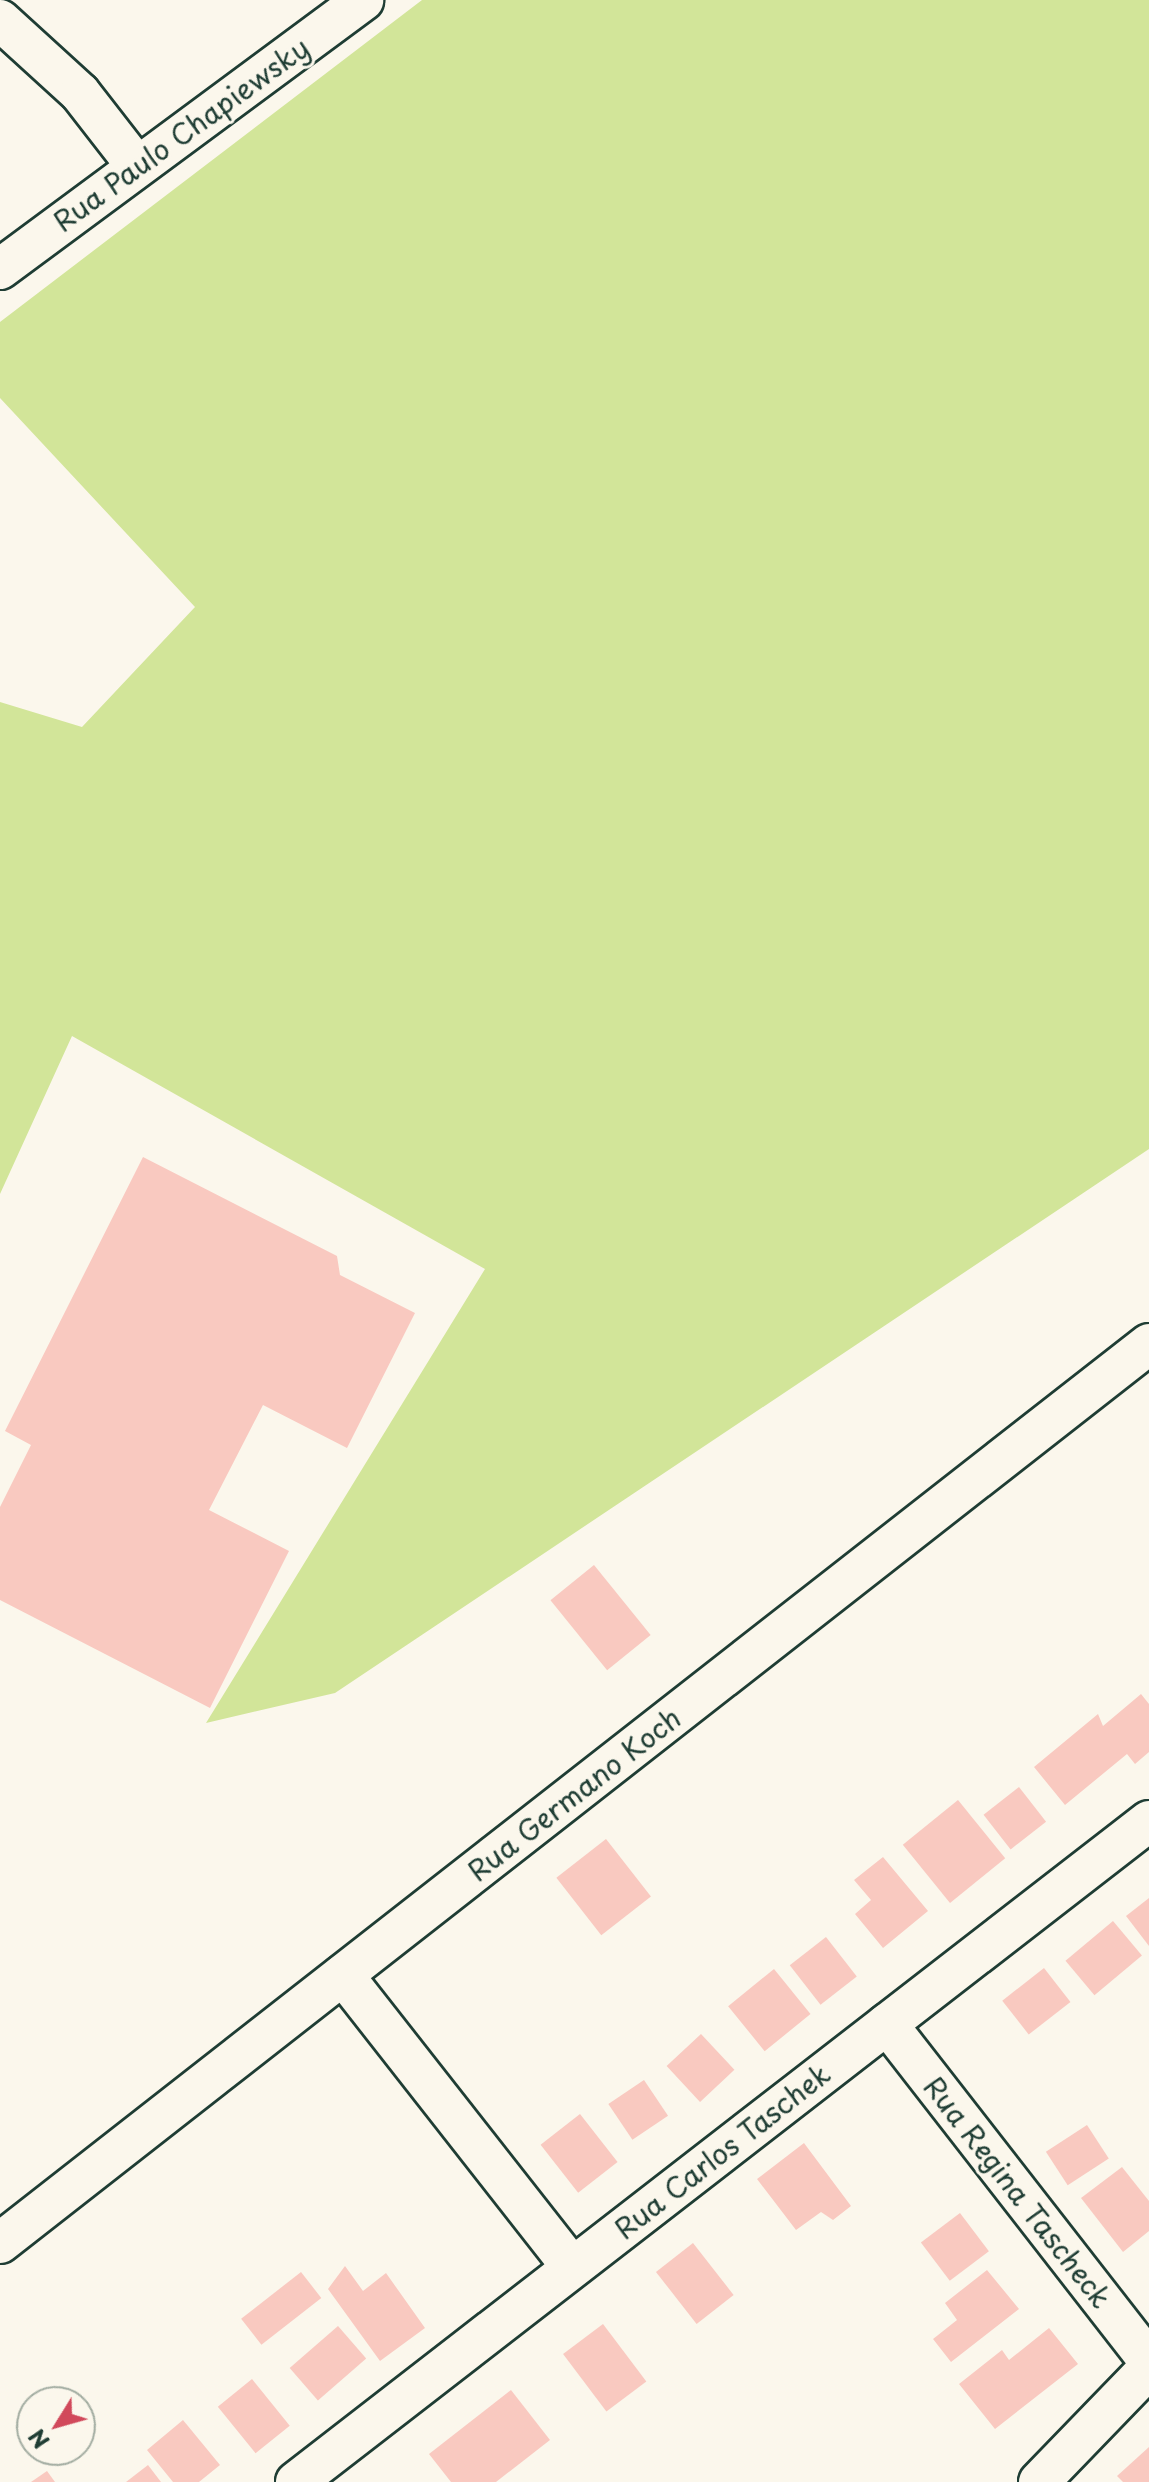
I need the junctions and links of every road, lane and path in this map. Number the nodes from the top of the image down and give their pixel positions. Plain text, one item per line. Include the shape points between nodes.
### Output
1 (363, 0) edge
2 (0, 20) edge
3 (135, 164) junction
4 (0, 269) edge
5 (1149, 1344) edge
6 (1149, 1821) edge
7 (343, 1975) junction
8 (887, 2024) junction
9 (0, 2243) edge
10 (572, 2267) junction
11 (1149, 2360) edge
12 (1149, 2368) edge
13 (296, 2482) edge
14 (1039, 2482) edge

1 - 3 street, Rua Paulo Chapiewsky
2 - 3 street via 59,71
3 - 4 street, Rua Paulo Chapiewsky
5 - 7 street, Rua Germano Koch
6 - 8 street, Rua Carlos Taschek
7 - 9 street, Rua Germano Koch
7 - 10 street
8 - 10 street, Rua Carlos Taschek
8 - 11 street, Rua Regina Tascheck
10 - 13 street, Rua Carlos Taschek
12 - 14 street

